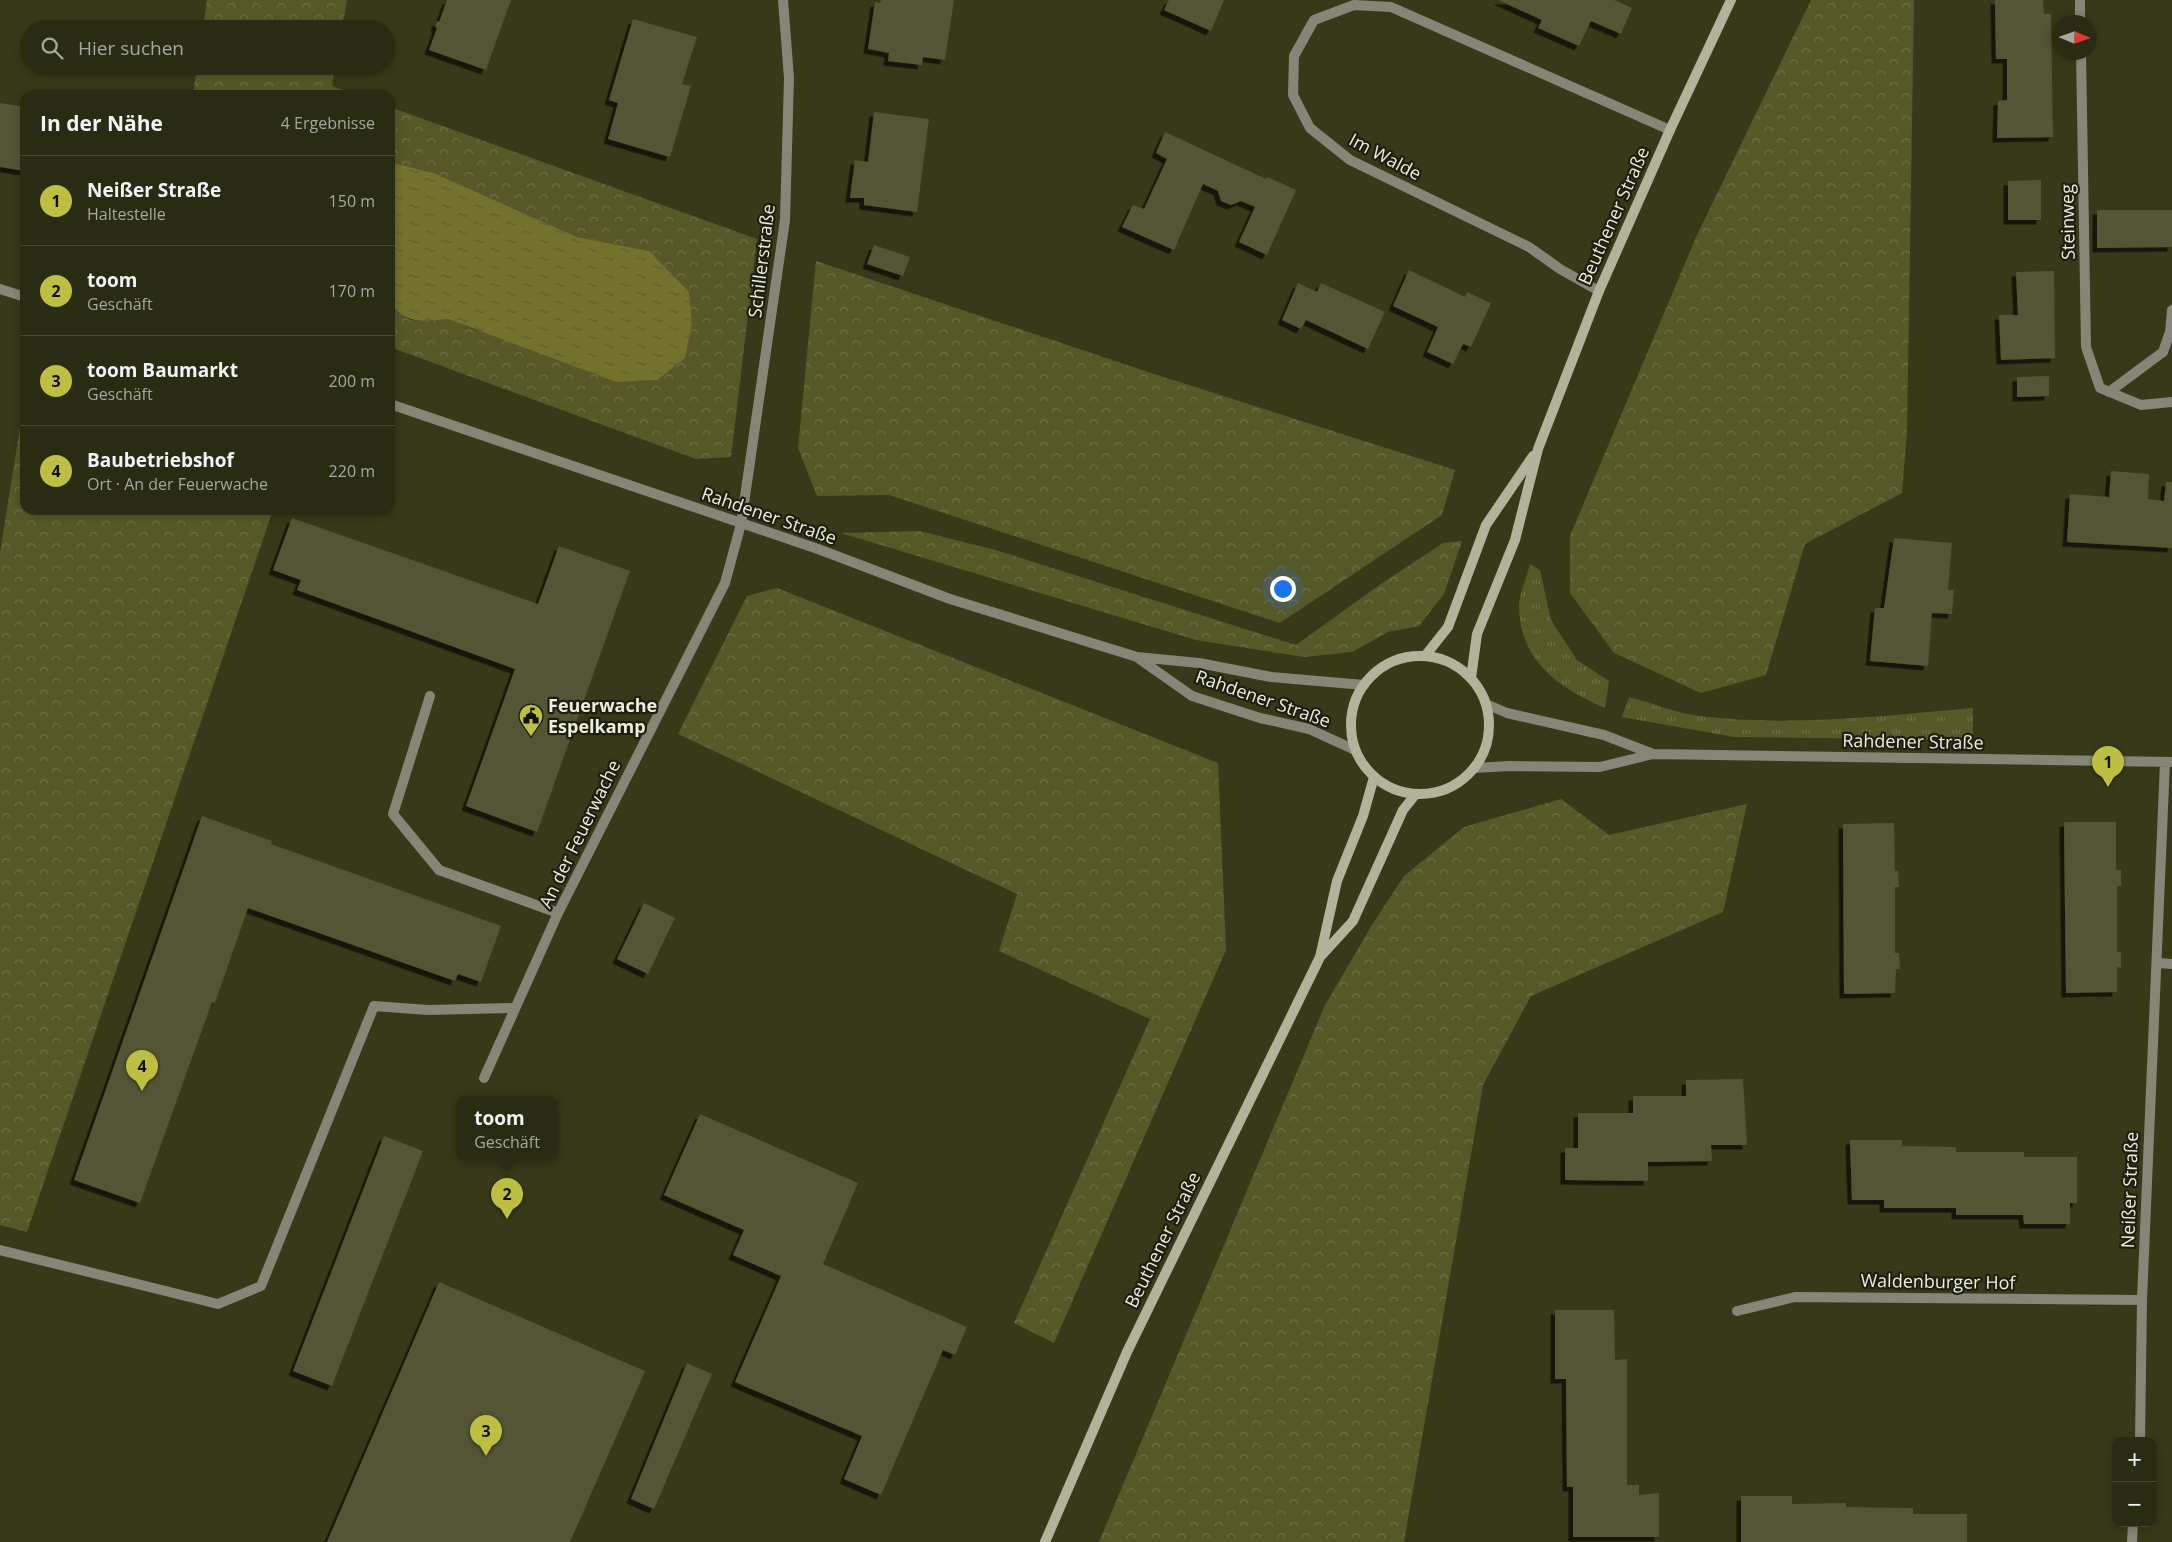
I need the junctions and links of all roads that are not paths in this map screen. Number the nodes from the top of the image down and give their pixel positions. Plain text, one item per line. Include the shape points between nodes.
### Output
1 (783, 0) edge
2 (1731, 0) edge
3 (2080, 0) edge
4 (2080, 15) edge
5 (2081, 60) edge
6 (1670, 130) junction
7 (0, 289) edge
8 (1599, 291) junction
9 (20, 295) edge
10 (2172, 310) edge
11 (2104, 390) junction
12 (2172, 402) edge
13 (395, 406) edge
14 (1538, 449) junction
15 (741, 524) junction
16 (1424, 656) junction
17 (1137, 657) junction
18 (1471, 678) junction
19 (1364, 685) junction
20 (430, 696) dead end
21 (1486, 704) junction
22 (1355, 750) junction
23 (1653, 754) junction
24 (2168, 762) edge
25 (1474, 768) junction
26 (1374, 777) junction
27 (1415, 795) junction
28 (558, 913) junction
29 (1320, 957) junction
30 (2157, 963) junction
31 (2172, 964) edge
32 (514, 1008) junction
33 (484, 1078) dead end
34 (0, 1250) edge
35 (2142, 1300) junction
36 (1737, 1311) dead end
37 (2140, 1437) edge
38 (2133, 1527) edge
39 (1045, 1542) edge
40 (2132, 1542) edge

1 - 15 street, Schillerstraße via 789,78 785,220
2 - 6 main road, Beuthener Straße
3 - 4 street
5 - 11 street, Steinweg via 2086,347
6 - 8 main road, Beuthener Straße
6 - 8 street, Im Walde via 1392,7 1354,5 1314,20 1294,56 1293,94 1310,128 1350,160 1529,247
7 - 9 street
8 - 14 main road, Beuthener Straße
10 - 11 street via 2170,332 2162,352
11 - 12 street via 2142,405
13 - 15 street, Rahdener Straße
14 - 16 main road, Beuthener Straße via 1486,525 1448,627
14 - 18 main road, Beuthener Straße via 1515,540 1477,634
15 - 17 street, Rahdener Straße via 818,549 950,600
15 - 28 street, An der Feuerwache via 725,583
16 - 18 main road via 1442,659
16 - 19 main road via 1401,658 1380,669
17 - 19 street, Rahdener Straße via 1199,663 1271,677
17 - 22 street, Rahdener Straße via 1192,696 1260,718 1309,729
18 - 21 main road
19 - 22 main road via 1354,705 1351,728
20 - 28 street via 393,814 438,870
21 - 23 street, Rahdener Straße via 1506,713 1604,735
21 - 25 main road via 1487,741
22 - 26 main road
23 - 24 street, Rahdener Straße
23 - 25 street, Rahdener Straße via 1600,766
24 - 30 street, Neißer Straße
25 - 27 main road via 1458,784 1437,793
26 - 27 main road via 1393,789
26 - 29 main road, Beuthener Straße via 1328,910
27 - 29 main road, Beuthener Straße via 1402,810 1353,921
28 - 32 street, An der Feuerwache
29 - 39 main road, Beuthener Straße via 1127,1352
30 - 31 street
30 - 35 street, Neißer Straße
32 - 33 street, An der Feuerwache
32 - 34 street via 428,1010 374,1006 261,1286 218,1304
35 - 36 street, Waldenburger Hof via 1795,1297
35 - 37 street, Neißer Straße
38 - 40 street

